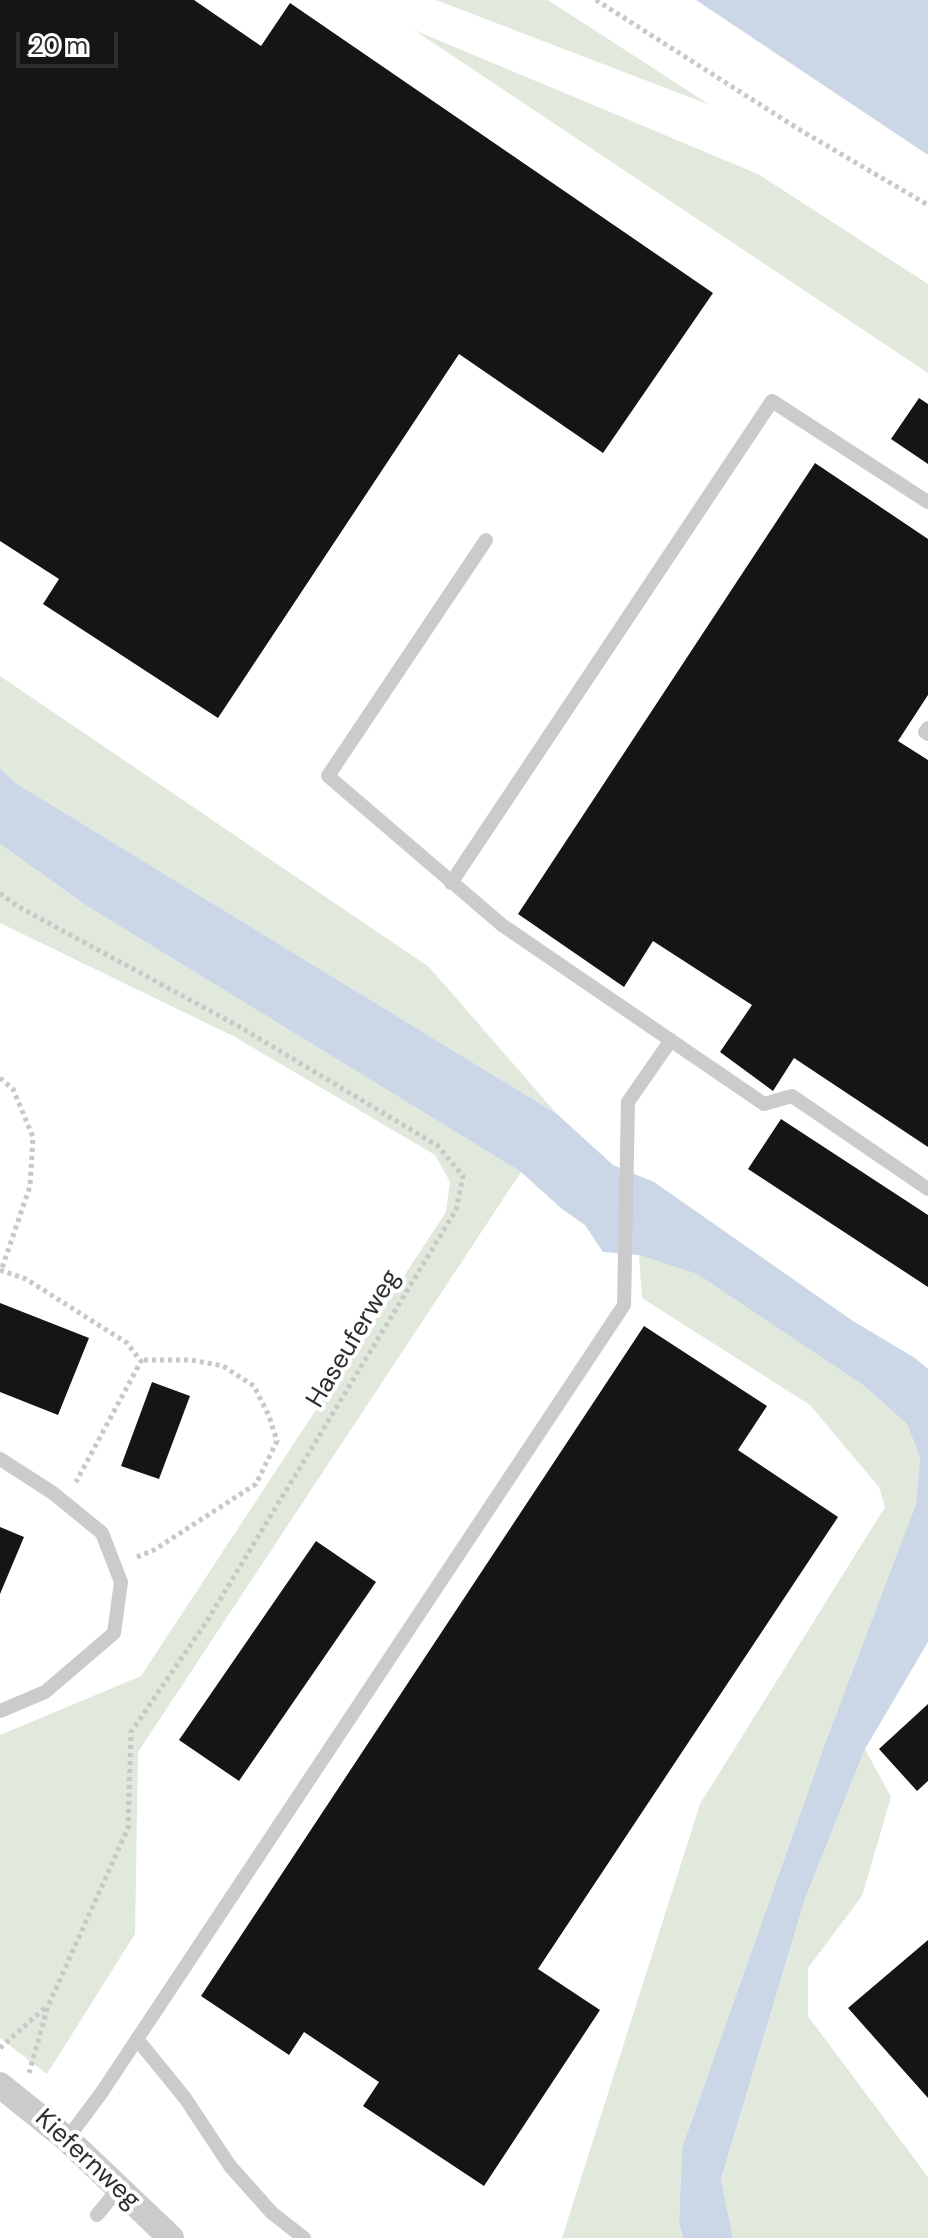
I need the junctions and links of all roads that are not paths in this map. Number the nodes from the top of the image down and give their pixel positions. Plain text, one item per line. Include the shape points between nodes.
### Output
1 (928, 502) edge
2 (486, 540) dead end
3 (928, 728) edge
4 (928, 734) edge
5 (451, 883) junction
6 (671, 1040) junction
7 (928, 1189) edge
8 (0, 1459) edge
9 (0, 1711) edge
10 (137, 2039) junction
11 (8, 2090) edge
12 (67, 2139) junction
13 (119, 2188) junction
14 (97, 2215) dead end
15 (171, 2238) edge
16 (304, 2238) edge

1 - 5 lane via 772,401
2 - 5 lane via 328,776
3 - 4 lane
5 - 6 lane via 532,947
6 - 7 lane via 764,1104 792,1096
6 - 10 lane via 628,1102 624,1305
8 - 9 lane via 102,1533 121,1582 114,1633 45,1692
10 - 12 lane
10 - 16 lane via 230,2166 272,2213
11 - 12 street, Kiefernweg
12 - 13 street, Kiefernweg
13 - 14 lane
13 - 15 street, Kiefernweg

